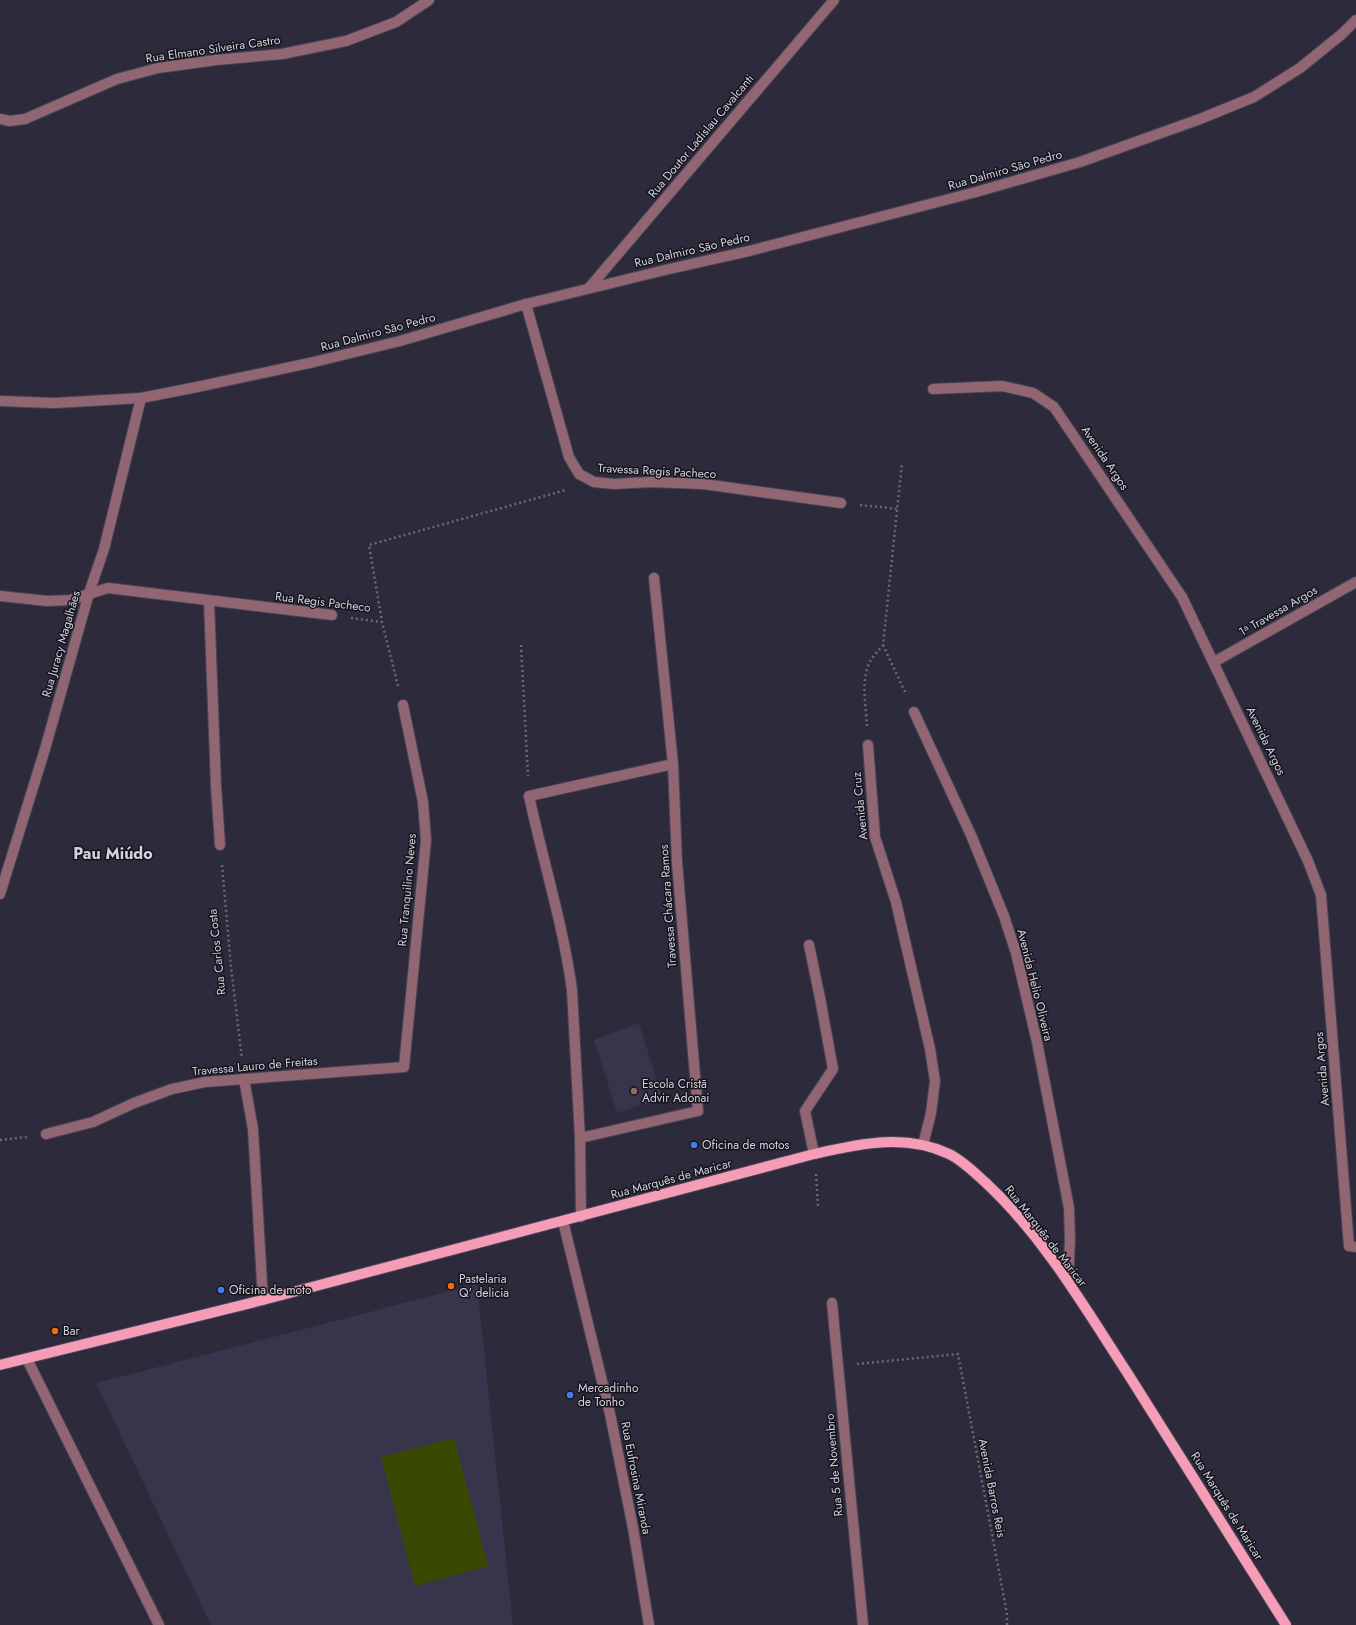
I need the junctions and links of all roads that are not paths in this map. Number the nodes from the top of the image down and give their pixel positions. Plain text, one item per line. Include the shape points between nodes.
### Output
1 (429, 0) edge
2 (834, 0) edge
3 (1356, 20) edge
4 (0, 119) edge
5 (588, 288) junction
6 (526, 304) junction
7 (933, 390) dead end
8 (141, 398) junction
9 (0, 401) edge
10 (841, 503) road end
11 (654, 578) dead end
12 (1356, 582) edge
13 (89, 593) junction
14 (0, 596) edge
15 (209, 601) junction
16 (332, 615) road end
17 (1214, 662) junction
18 (403, 705) road end
19 (914, 712) road end
20 (868, 745) road end
21 (673, 764) junction
22 (220, 844) road end
23 (0, 894) edge
24 (809, 945) dead end
25 (404, 1068) joint
26 (244, 1079) junction
27 (46, 1134) road end
28 (580, 1138) junction
29 (923, 1145) junction
30 (814, 1154) junction
31 (581, 1217) junction
32 (563, 1221) junction
33 (1356, 1247) edge
34 (1068, 1281) junction
35 (263, 1300) junction
36 (832, 1303) dead end
37 (27, 1359) junction
38 (0, 1365) edge
39 (159, 1625) edge
40 (649, 1625) edge
41 (863, 1625) edge
42 (1286, 1625) edge

1 - 4 street, Rua Elmano Silveira Castro via 396,22 346,41 282,54 158,68 117,79 25,119
2 - 5 street, Rua Doutor Ladislau Cavalcanti
3 - 5 street, Rua Dalmiro São Pedro via 1300,68 1254,97 1080,162 749,251
5 - 6 street, Rua Dalmiro São Pedro
6 - 8 street, Rua Dalmiro São Pedro via 400,341 314,362
6 - 10 street, Travessa Regis Pacheco via 569,457 579,474 594,482 703,484
7 - 17 street, Avenida Argos via 1002,386 1033,393 1054,406 1182,597
8 - 9 street, Rua Dalmiro São Pedro via 55,403
8 - 13 street, Rua Juracy Magalhães via 104,548
11 - 21 street, Travessa Chácara Ramos
12 - 17 street, 1ᵃ Travessa Argos
13 - 14 street, Rua Regis Pacheco via 70,600 47,601
13 - 15 street, Rua Regis Pacheco via 108,588
13 - 23 street, Rua Juracy Magalhães via 45,749
15 - 16 street, Rua Regis Pacheco
15 - 22 street
17 - 33 street, Avenida Argos via 1308,860 1321,895 1349,1246
18 - 25 street, Rua Tranquilino Neves via 423,802 426,840
19 - 34 street, Avenida Helio Oliveira via 971,835 1016,953 1037,1042 1068,1208
20 - 29 street, Avenida Cruz via 875,837 896,902 935,1081
21 - 28 street, Travessa Chácara Ramos via 677,862 698,1111
21 - 28 street via 529,796 569,968
24 - 30 street via 833,1069 805,1111
25 - 26 street, Travessa Lauro de Freitas
26 - 27 street, Travessa Lauro de Freitas via 205,1082 172,1089 93,1122
26 - 35 street via 253,1129
28 - 31 street
29 - 30 main road, Rua Marquês de Maricar via 888,1141 852,1145
29 - 34 main road, Rua Marquês de Maricar via 950,1154 973,1171 1021,1221
30 - 31 main road, Rua Marquês de Maricar
31 - 32 main road, Rua Marquês de Maricar
32 - 35 main road, Rua Marquês de Maricar
32 - 40 street, Rua Eufrosina Miranda via 610,1414
34 - 42 main road, Rua Marquês de Maricar
35 - 37 main road, Rua Marquês de Maricar
36 - 41 street, Rua 5 de Novembro
37 - 38 main road, Rua Marquês de Maricar
37 - 39 street

